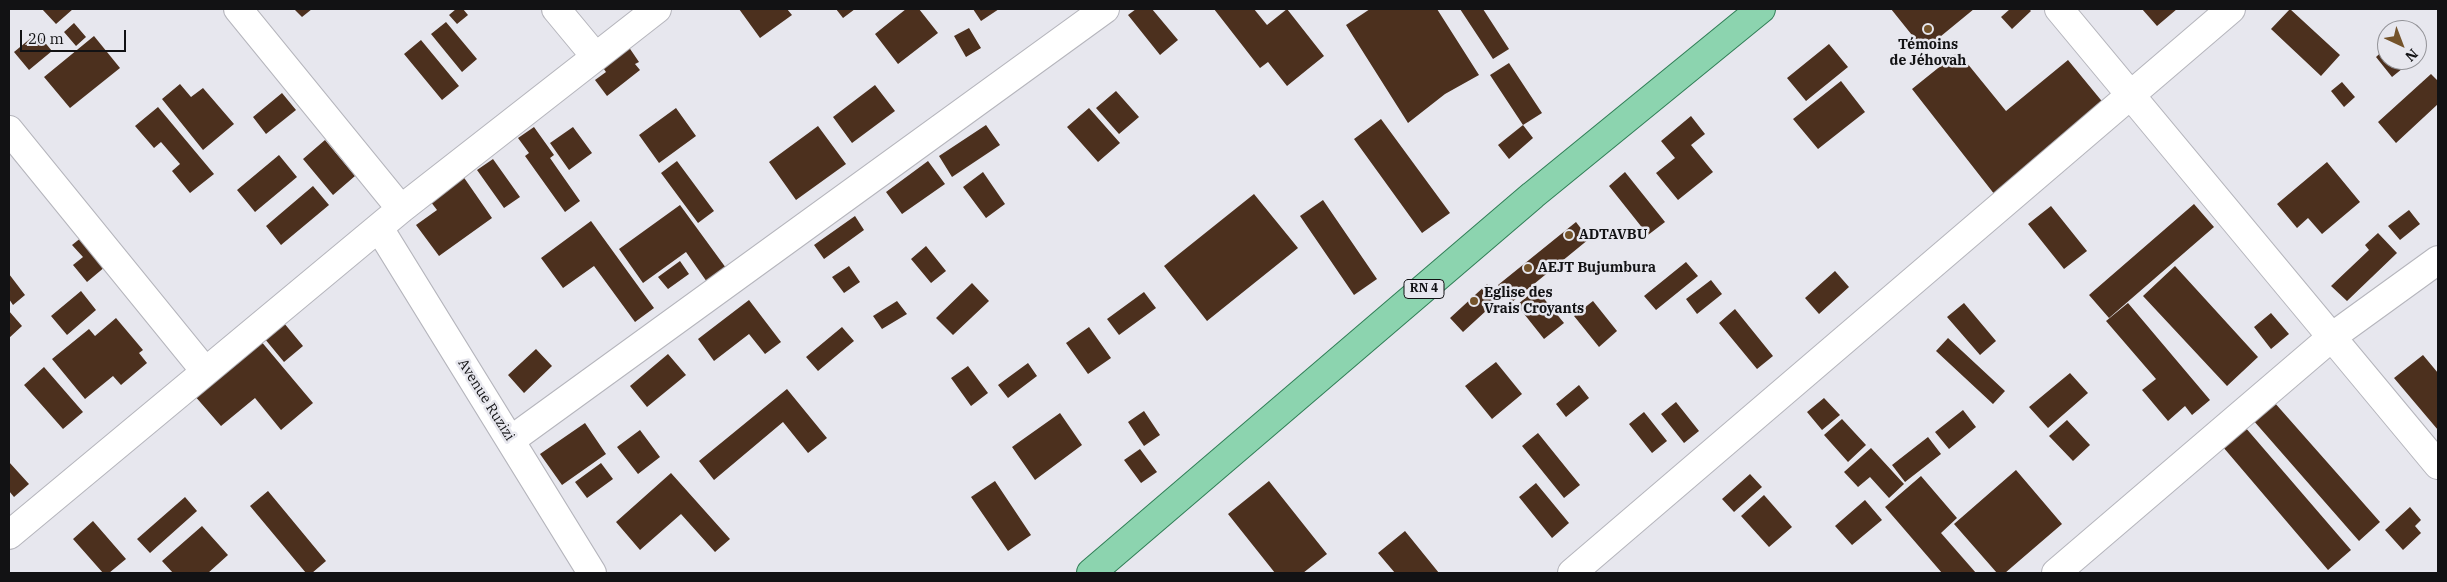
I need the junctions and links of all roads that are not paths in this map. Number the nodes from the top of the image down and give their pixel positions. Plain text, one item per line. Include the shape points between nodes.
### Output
1 (238, 9) edge
2 (556, 9) edge
3 (656, 9) edge
4 (1105, 9) edge
5 (1761, 9) edge
6 (2059, 9) edge
7 (2231, 9) edge
8 (595, 56) junction
9 (2132, 93) junction
10 (9, 130) edge
11 (401, 209) junction
12 (379, 228) junction
13 (2438, 260) edge
14 (2333, 336) junction
15 (205, 370) junction
16 (511, 440) junction
17 (2438, 464) edge
18 (10, 531) edge
19 (592, 573) edge
20 (1091, 573) edge
21 (1572, 573) edge
22 (2056, 573) edge

1 - 11 street
2 - 8 street
3 - 8 street
4 - 16 street
5 - 20 main road, RN 4 via 1533,195
6 - 9 street
7 - 9 street
8 - 11 street
9 - 14 street
9 - 21 street
10 - 15 street
11 - 12 street
12 - 15 street
12 - 16 street, Avenue Ruzizi
13 - 14 street
14 - 17 street
14 - 22 street
15 - 18 street
16 - 19 street, Avenue Ruzizi

